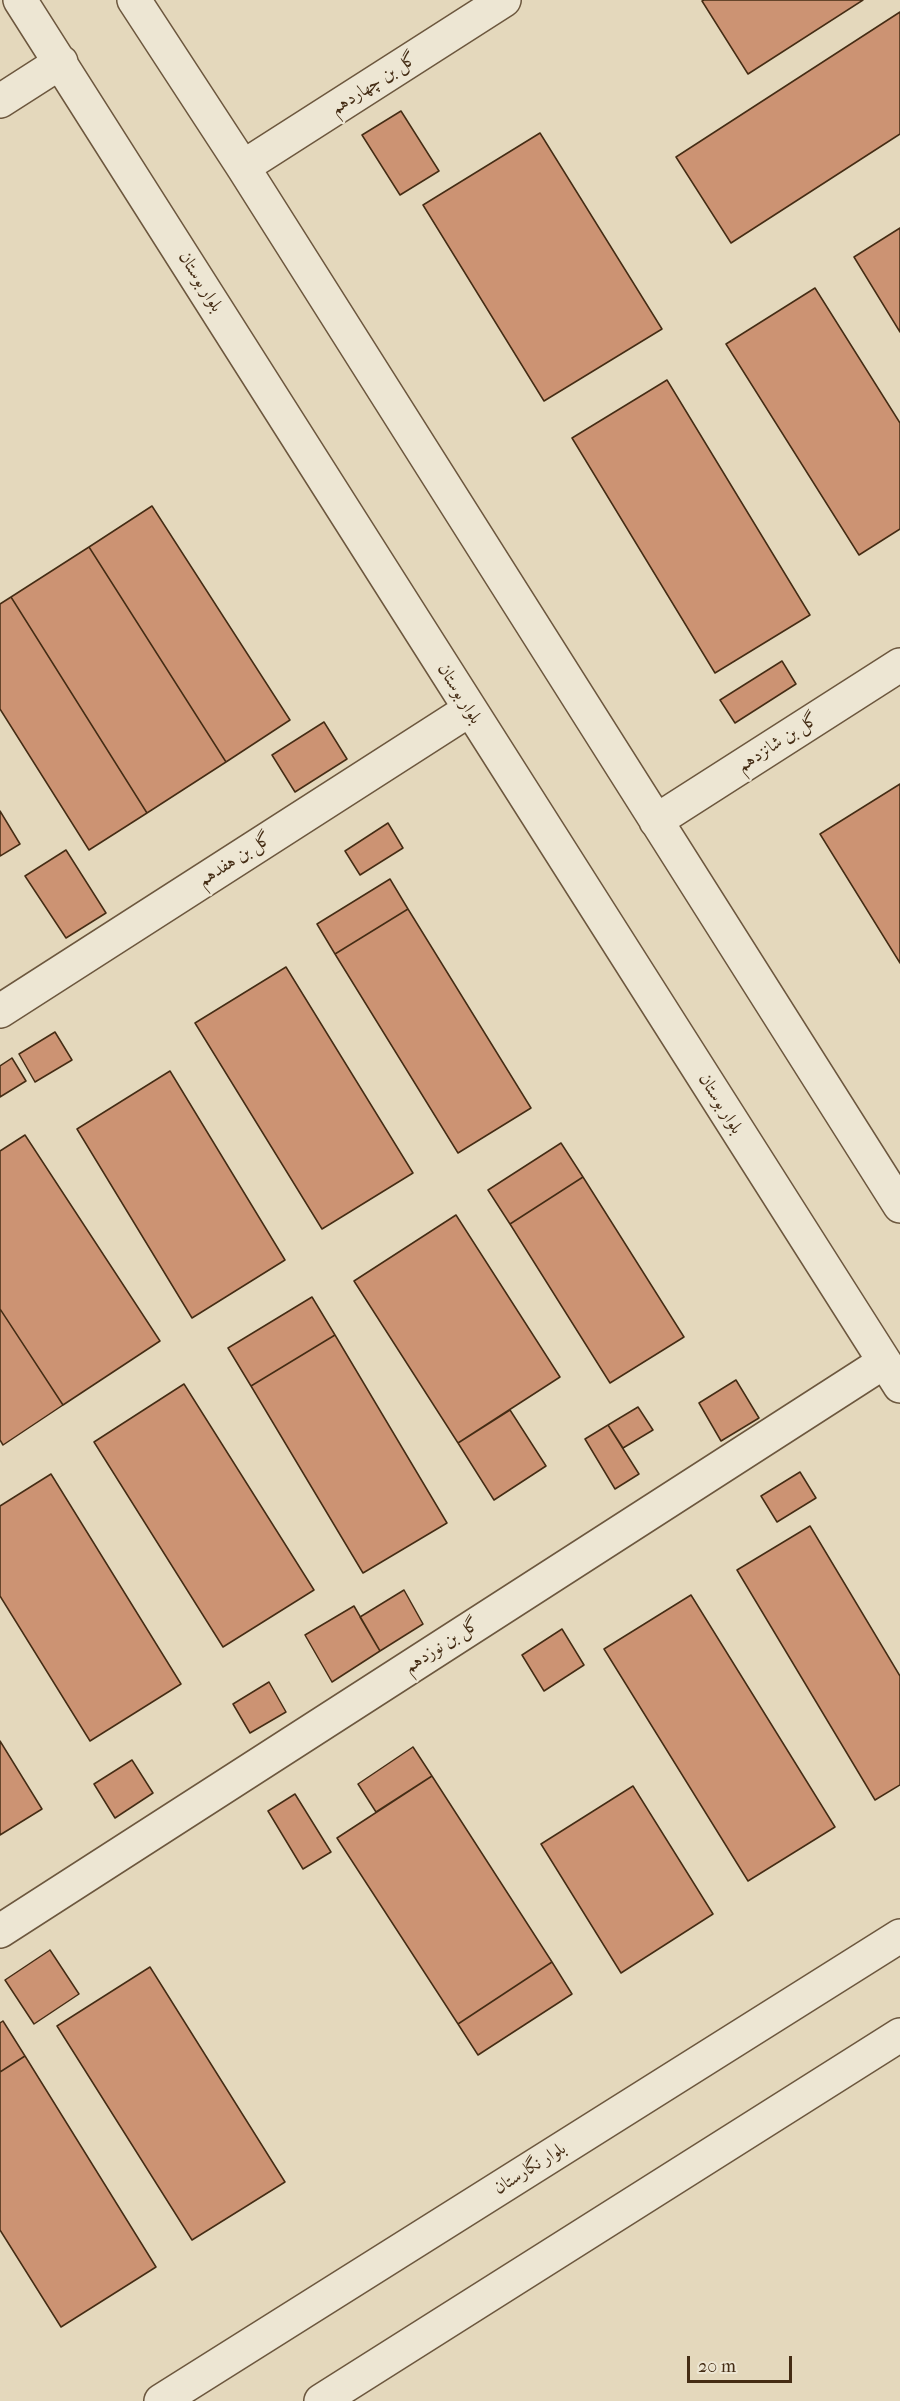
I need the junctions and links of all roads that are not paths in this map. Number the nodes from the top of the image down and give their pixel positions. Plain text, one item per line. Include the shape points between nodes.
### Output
1 (20, 0) edge
2 (134, 0) edge
3 (504, 0) edge
4 (61, 62) junction
5 (0, 101) edge
6 (243, 167) junction
7 (900, 665) edge
8 (469, 710) junction
9 (656, 821) junction
10 (0, 1011) edge
11 (900, 1206) edge
12 (892, 1374) edge
13 (0, 1931) edge
14 (900, 1936) edge
15 (900, 2035) edge
16 (161, 2401) edge
17 (321, 2401) edge

1 - 4 street, بلوار بوستان
2 - 6 street
3 - 6 street, گل بن چهاردهم
4 - 5 street
4 - 8 street, بلوار بوستان
6 - 9 street
7 - 9 street, گل بن شانزدهم
8 - 10 street, گل بن هفدهم
8 - 12 street, بلوار بوستان
9 - 11 street
12 - 13 street, گل بن نوزدهم
14 - 16 street, بلوار نگارستان
15 - 17 street

